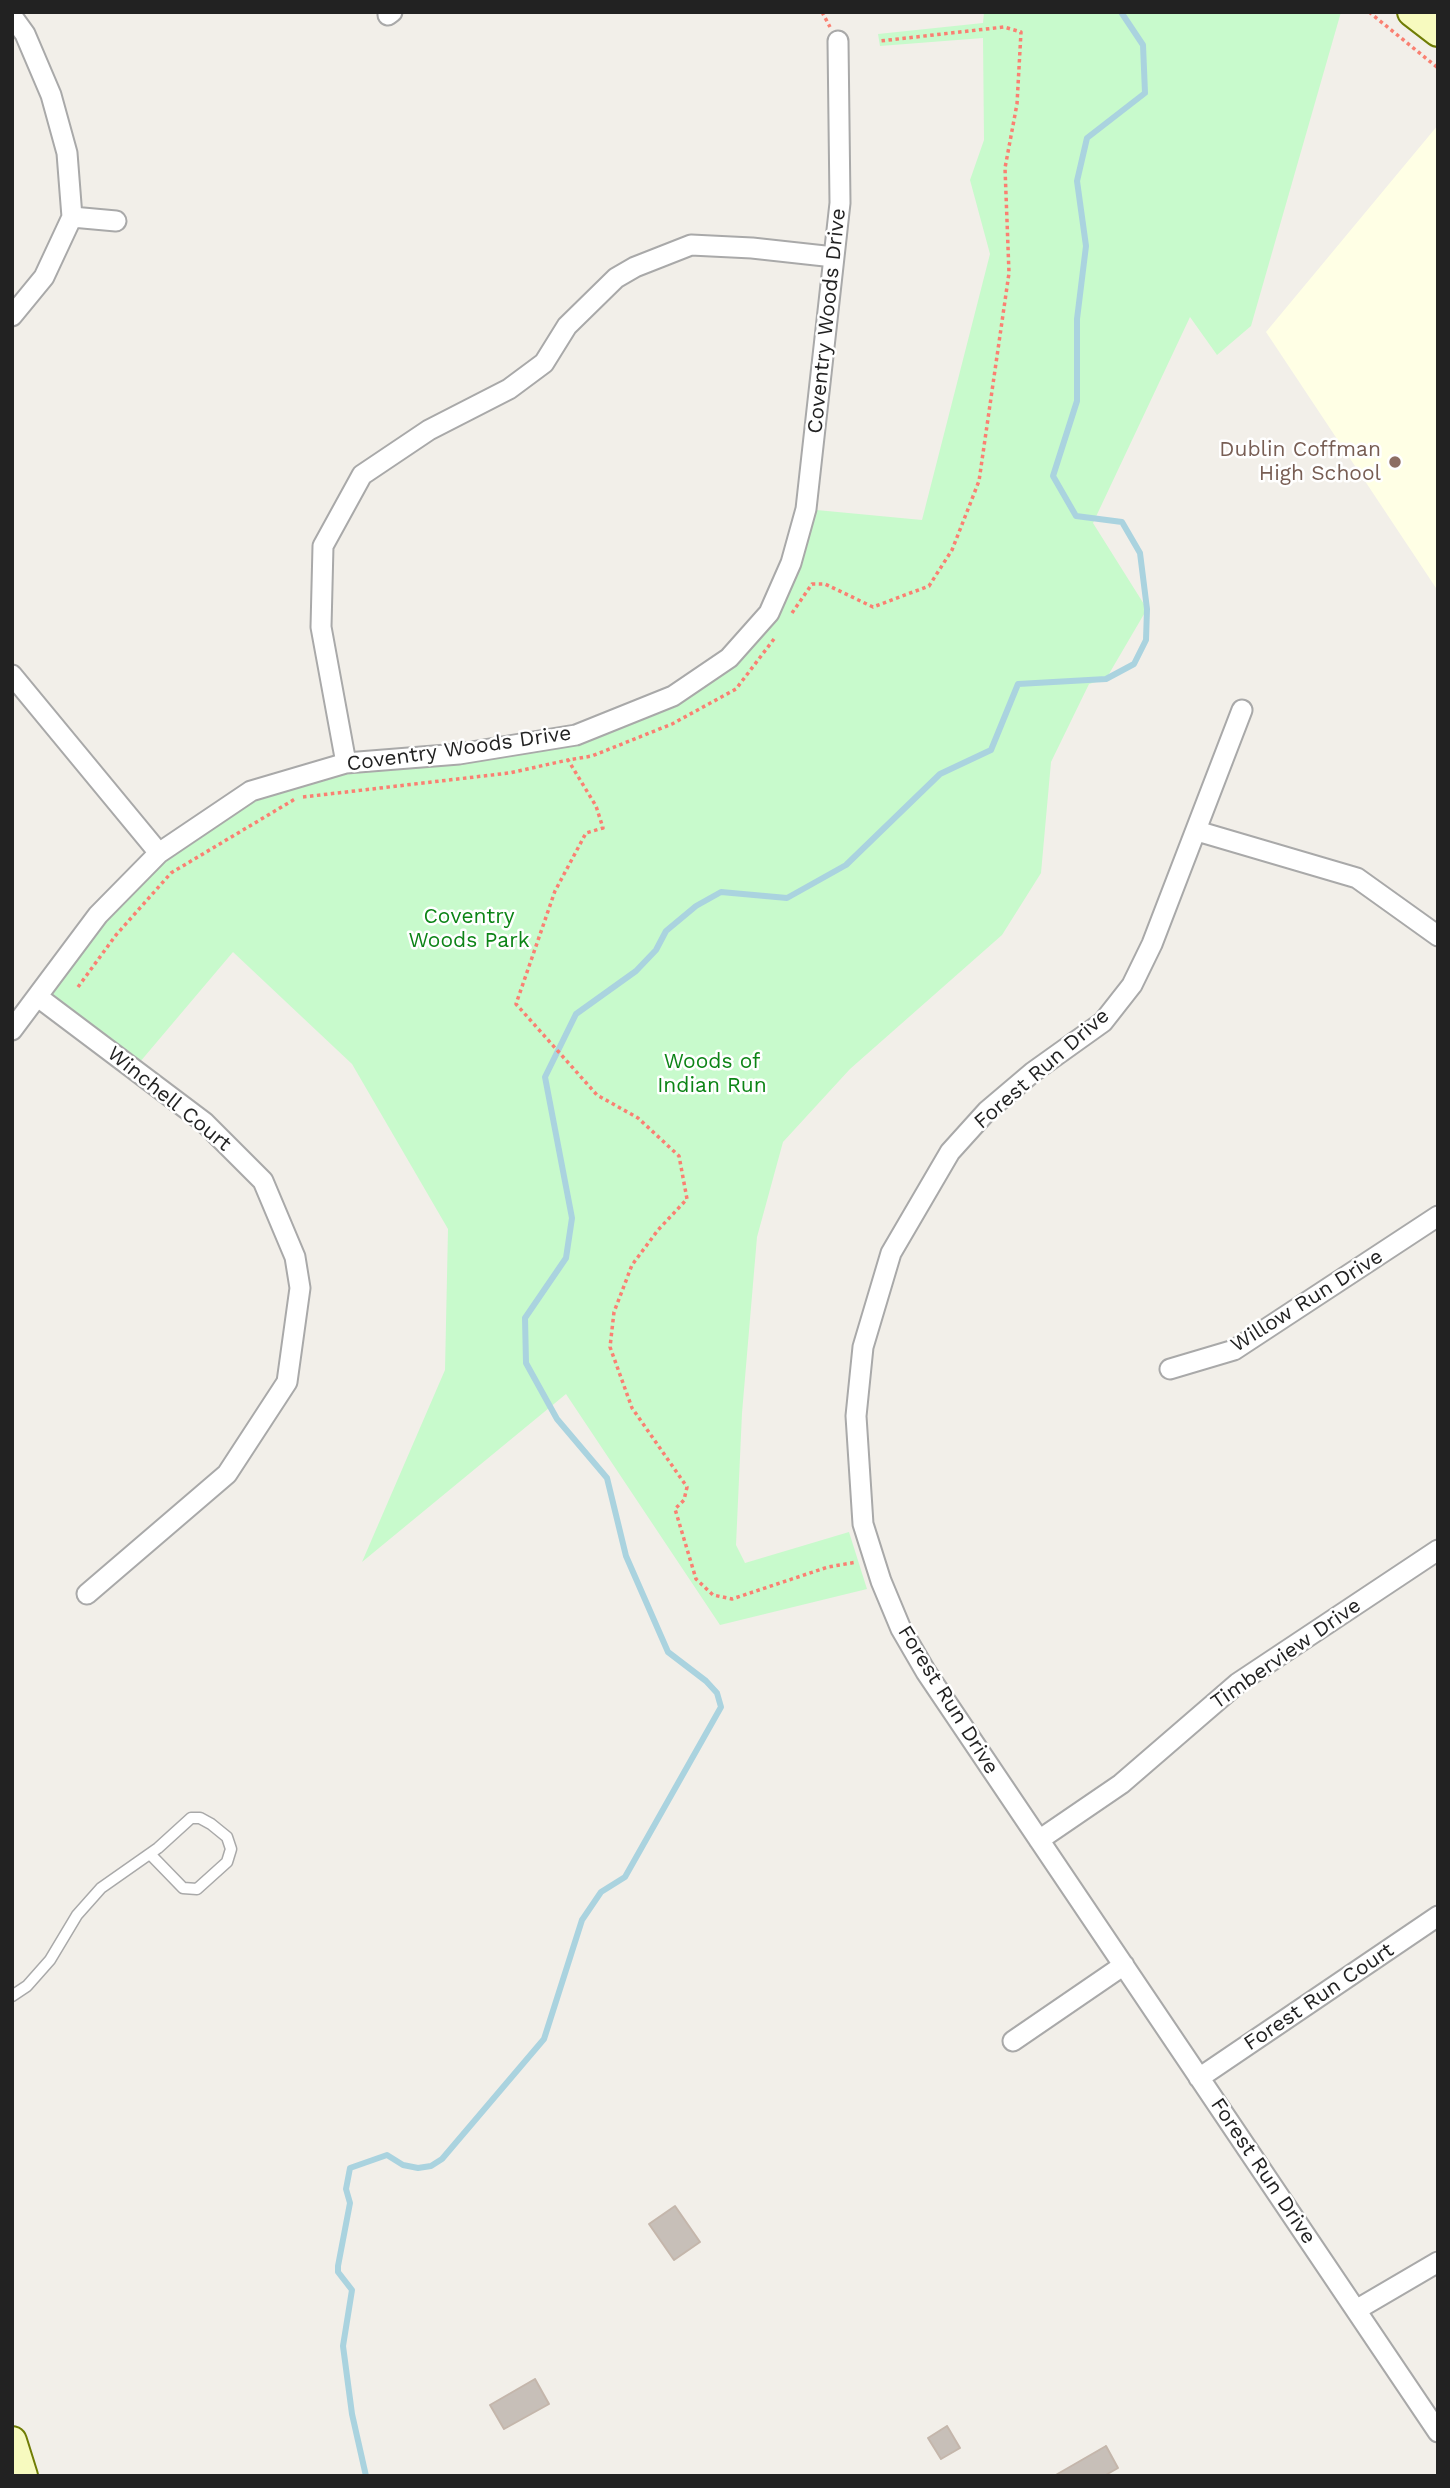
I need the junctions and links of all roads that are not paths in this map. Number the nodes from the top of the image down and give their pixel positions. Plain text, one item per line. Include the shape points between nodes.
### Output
1 (1412, 12) edge
2 (12, 16) edge
3 (1438, 32) edge
4 (838, 41) dead end
5 (72, 216) junction
6 (116, 220) dead end
7 (834, 257) junction
8 (12, 316) edge
9 (12, 675) edge
10 (1242, 710) dead end
11 (346, 763) junction
12 (1197, 831) junction
13 (159, 853) junction
14 (1438, 936) edge
15 (38, 997) junction
16 (12, 1030) edge
17 (1438, 1216) edge
18 (1170, 1369) dead end
19 (1438, 1550) edge
20 (87, 1594) dead end
21 (1039, 1840) junction
22 (150, 1854) junction
23 (1438, 1916) edge
24 (1124, 1965) junction
25 (12, 1996) edge
26 (1013, 2041) dead end
27 (1199, 2078) junction
28 (1438, 2262) edge
29 (1356, 2310) junction
30 (1438, 2432) edge
31 (12, 2441) edge
32 (23, 2476) edge

1 - 3 main road
2 - 5 street via 25,34 51,95 67,153
4 - 7 street, Coventry Woods Drive via 840,203
5 - 6 street
5 - 8 street via 44,277
7 - 11 street, Coventry Woods Drive via 806,509 791,562 769,613 729,658 673,696 576,734 459,754
7 - 11 street via 691,245 635,267 616,278 567,327 544,363 509,389 429,430 362,475 323,546 321,627
9 - 13 street
10 - 12 street, Forest Run Drive
11 - 13 street, Coventry Woods Drive via 251,791
12 - 14 street via 1357,878
12 - 21 street, Forest Run Drive via 1132,985 1103,1022 1033,1072 950,1152 891,1253 863,1347 856,1416 863,1524 874,1559 901,1629 926,1672
13 - 15 street, Coventry Woods Drive via 98,915
15 - 16 street, Coventry Woods Drive
15 - 20 street, Winchell Court via 204,1122 263,1181 295,1257 300,1288 287,1382 227,1474
17 - 18 street, Willow Run Drive via 1234,1350
19 - 21 street, Timberview Drive via 1238,1683 1121,1784
21 - 24 street, Forest Run Drive
22 - 22 lane via 191,1818 200,1818 226,1837 231,1849 227,1862 197,1889 183,1888
22 - 25 lane via 101,1888 77,1915 50,1960
23 - 27 street, Forest Run Court
24 - 26 street
24 - 27 street, Forest Run Drive
27 - 29 street, Forest Run Drive
28 - 29 street
29 - 30 street, Forest Run Drive
31 - 32 main road

